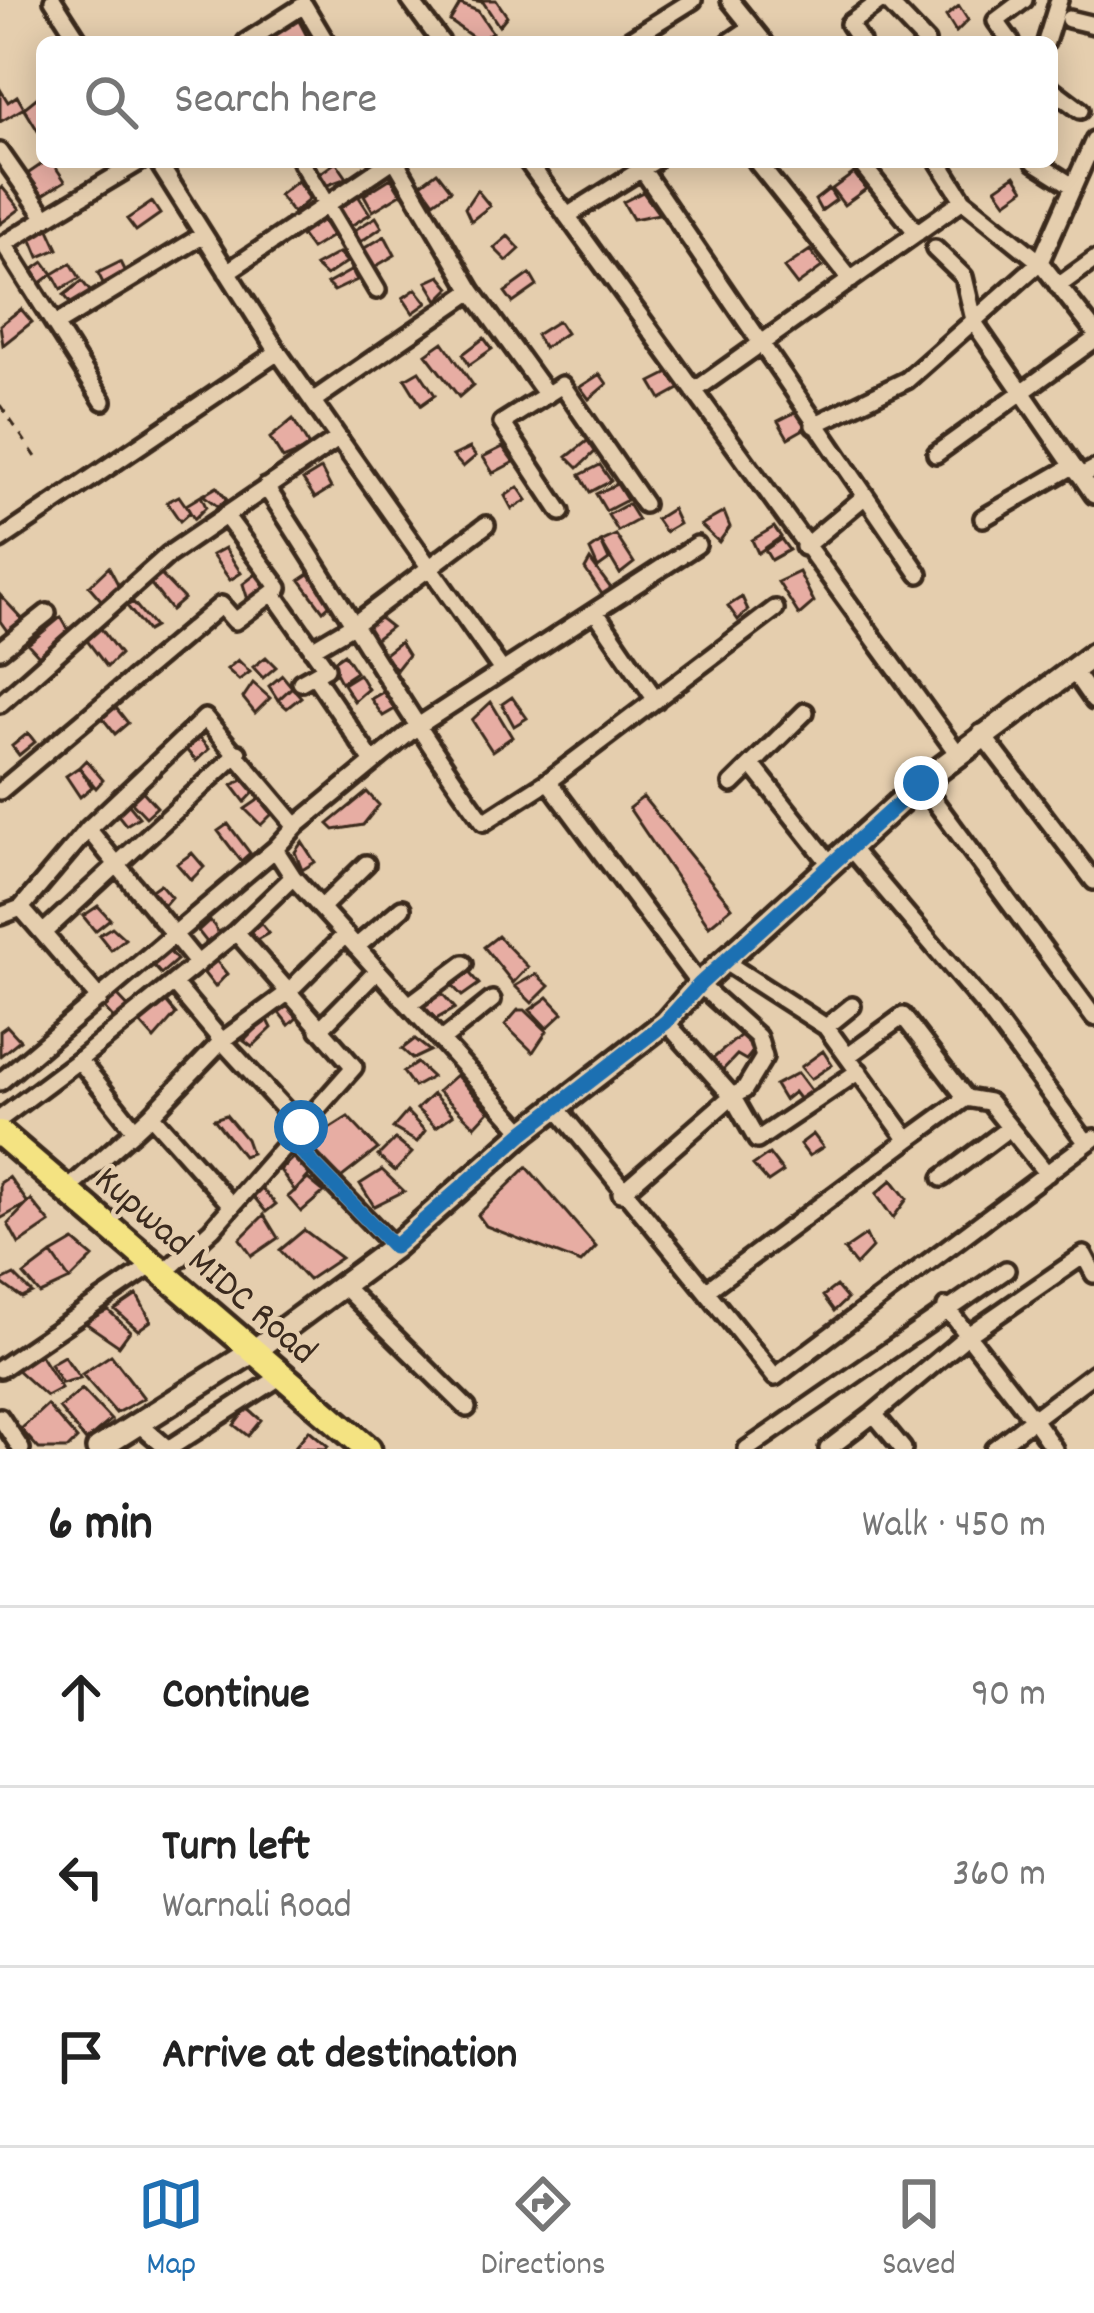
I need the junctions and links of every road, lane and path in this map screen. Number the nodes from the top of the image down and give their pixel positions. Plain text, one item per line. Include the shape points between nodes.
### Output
1 (410, 0) edge
2 (693, 0) edge
3 (730, 0) edge
4 (884, 0) edge
5 (1024, 0) edge
6 (1059, 0) edge
7 (58, 2) edge
8 (311, 3) edge
9 (1069, 19) dead end
10 (1094, 26) edge
11 (752, 28) junction
12 (77, 36) edge
13 (256, 36) edge
14 (324, 36) edge
15 (437, 36) edge
16 (636, 36) edge
17 (739, 36) edge
18 (759, 36) edge
19 (857, 36) edge
20 (920, 36) edge
21 (1007, 36) edge
22 (1048, 36) edge
23 (1058, 94) edge
24 (1080, 110) dead end
25 (1094, 140) edge
26 (0, 152) edge
27 (130, 168) edge
28 (162, 168) edge
29 (305, 168) edge
30 (383, 168) edge
31 (397, 168) edge
32 (531, 168) edge
33 (645, 168) edge
34 (649, 168) edge
35 (762, 168) edge
36 (865, 168) edge
37 (943, 168) edge
38 (1044, 168) edge
39 (1073, 186) junction
40 (963, 200) junction
41 (325, 203) junction
42 (567, 217) junction
43 (46, 218) junction
44 (916, 233) junction
45 (202, 236) junction
46 (935, 249) dead end
47 (1094, 260) edge
48 (1040, 262) junction
49 (227, 272) junction
50 (850, 280) junction
51 (1058, 286) junction
52 (377, 290) dead end
53 (472, 291) junction
54 (975, 324) junction
55 (55, 325) junction
56 (1094, 336) edge
57 (759, 345) junction
58 (278, 352) junction
59 (694, 392) junction
60 (1022, 392) junction
61 (547, 394) junction
62 (314, 400) junction
63 (103, 401) dead end
64 (0, 405) edge
65 (814, 425) junction
66 (339, 438) junction
67 (936, 454) dead end
68 (36, 457) dead end
69 (1083, 471) edge
70 (266, 487) junction
71 (1094, 495) edge
72 (865, 497) junction
73 (644, 504) dead end
74 (560, 512) dead end
75 (225, 514) junction
76 (983, 518) dead end
77 (486, 525) dead end
78 (0, 540) edge
79 (697, 544) dead end
80 (804, 547) junction
81 (430, 568) junction
82 (919, 574) dead end
83 (273, 593) junction
84 (775, 609) dead end
85 (596, 611) junction
86 (47, 613) dead end
87 (356, 623) junction
88 (313, 649) junction
89 (0, 650) edge
90 (1094, 654) edge
91 (501, 669) junction
92 (1073, 671) junction
93 (656, 700) junction
94 (1094, 701) edge
95 (0, 704) edge
96 (805, 712) dead end
97 (415, 728) junction
98 (981, 733) junction
99 (238, 753) junction
100 (958, 754) junction
101 (371, 759) dead end
102 (752, 765) junction
103 (548, 781) junction
104 (921, 783) junction
105 (732, 784) dead end
106 (0, 791) edge
107 (296, 826) junction
108 (88, 829) junction
109 (275, 849) junction
110 (851, 849) junction
111 (366, 864) dead end
112 (114, 866) junction
113 (832, 866) junction
114 (293, 877) junction
115 (1094, 881) edge
116 (21, 908) junction
117 (321, 908) junction
118 (402, 908) dead end
119 (0, 916) edge
120 (236, 932) junction
121 (43, 933) junction
122 (177, 938) junction
123 (351, 941) junction
124 (198, 964) junction
125 (464, 964) dead end
126 (728, 964) junction
127 (377, 970) junction
128 (174, 984) junction
129 (700, 984) junction
130 (286, 994) junction
131 (100, 999) junction
132 (492, 1000) dead end
133 (410, 1005) junction
134 (852, 1006) dead end
135 (1094, 1017) edge
136 (666, 1022) junction
137 (826, 1027) junction
138 (319, 1030) junction
139 (442, 1040) junction
140 (222, 1041) junction
141 (848, 1056) junction
142 (79, 1060) junction
143 (860, 1071) junction
144 (0, 1082) edge
145 (732, 1096) junction
146 (966, 1098) junction
147 (556, 1108) junction
148 (151, 1115) junction
149 (1010, 1128) junction
150 (135, 1130) junction
151 (524, 1132) junction
152 (1, 1133) edge
153 (296, 1134) junction
154 (908, 1140) junction
155 (1091, 1141) edge
156 (1047, 1174) junction
157 (942, 1178) dead end
158 (67, 1190) junction
159 (621, 1192) junction
160 (232, 1206) junction
161 (394, 1247) junction
162 (159, 1269) junction
163 (1006, 1270) dead end
164 (1094, 1274) edge
165 (343, 1286) junction
166 (706, 1291) junction
167 (946, 1307) junction
168 (968, 1335) junction
169 (255, 1350) junction
170 (0, 1370) edge
171 (1094, 1373) edge
172 (283, 1375) junction
173 (467, 1408) dead end
174 (874, 1414) junction
175 (0, 1417) edge
176 (1033, 1419) junction
177 (139, 1424) junction
178 (21, 1449) edge
179 (98, 1449) edge
180 (168, 1449) edge
181 (368, 1449) edge
182 (747, 1449) edge
183 (828, 1449) edge
184 (904, 1449) edge
185 (994, 1449) edge
186 (1054, 1449) edge

1 - 15 street
2 - 16 street
3 - 11 street
4 - 19 street via 849,24
4 - 20 street
5 - 21 street via 996,21
6 - 22 street
7 - 12 street
8 - 13 street
8 - 14 street
9 - 10 street
11 - 17 street
11 - 18 street
23 - 24 street
25 - 39 street
26 - 43 street
27 - 43 street
28 - 45 street
29 - 41 street
30 - 41 street
31 - 53 street
32 - 42 street
33 - 42 street
34 - 57 street
35 - 50 street
36 - 44 street
37 - 40 street
38 - 39 street
39 - 48 street
40 - 44 street
40 - 48 street
41 - 49 street
41 - 52 street
42 - 59 street
43 - 55 street via 4,244
44 - 50 street
45 - 49 street
45 - 55 street
46 - 54 street via 964,277
47 - 51 street
48 - 51 street
48 - 54 street
49 - 58 street
50 - 57 street
51 - 56 street
53 - 61 street
53 - 62 street
54 - 60 street
54 - 65 street via 907,380
55 - 63 street
56 - 60 street
57 - 59 street
57 - 65 street
58 - 62 street
58 - 78 street
59 - 80 street
60 - 67 street
60 - 69 street
61 - 73 street via 562,385
61 - 74 street via 502,423
62 - 66 street
64 - 68 path
65 - 72 street
66 - 70 street
66 - 81 street
69 - 71 street
69 - 76 street
70 - 75 street
70 - 87 street
72 - 80 street
72 - 82 street
75 - 83 street via 279,588
75 - 95 street
77 - 81 street
79 - 85 street
80 - 100 street
81 - 87 street
81 - 91 street
83 - 88 street
83 - 106 street via 235,621 221,605
84 - 93 street
85 - 91 street
85 - 93 street
86 - 89 street
87 - 88 street
87 - 97 street
88 - 101 street via 326,668 308,678
90 - 92 main road
91 - 97 street
92 - 94 street
92 - 98 main road
93 - 103 street
96 - 102 street
97 - 103 street via 484,822
97 - 107 street
98 - 100 main road
98 - 115 street
99 - 107 street
99 - 108 street via 205,718
99 - 112 street
100 - 104 main road
102 - 105 street
102 - 113 street
103 - 129 street
104 - 110 main road
104 - 135 street
107 - 109 street
108 - 112 street
108 - 116 street
109 - 114 street
109 - 122 street
110 - 113 main road
110 - 155 street
111 - 117 street
112 - 121 street
112 - 122 street
113 - 126 main road
114 - 117 street
114 - 120 street
116 - 119 street
116 - 121 street
117 - 123 street
118 - 123 street
120 - 124 street
120 - 130 street
121 - 131 street
122 - 124 street
122 - 131 street
123 - 127 street
123 - 130 street
124 - 128 street
125 - 133 street
126 - 129 main road
126 - 137 street
127 - 133 street
127 - 138 street
128 - 140 street
128 - 142 street
129 - 136 main road
129 - 145 street via 758,1037 764,1057
130 - 138 street
130 - 140 street
131 - 144 street
132 - 139 street
133 - 139 street
134 - 137 street
136 - 145 street
136 - 147 main road
137 - 141 street
138 - 153 street via 354,1067
139 - 151 street
140 - 148 street
140 - 153 street
141 - 143 street
141 - 146 street via 903,1016
142 - 150 street
142 - 152 street
143 - 145 street via 757,1140
143 - 154 street
145 - 159 street
146 - 149 street via 989,1102
146 - 154 street
147 - 151 main road
147 - 159 street
148 - 150 street
148 - 160 street
149 - 156 street
149 - 157 street
150 - 158 street
151 - 161 main road
152 - 158 main road, Kupwad MIDC Road
153 - 160 street
153 - 161 street
154 - 166 street
155 - 156 street
156 - 166 street via 775,1377
158 - 162 main road, Kupwad MIDC Road
159 - 166 street
160 - 162 street
161 - 165 main road
162 - 169 main road, Kupwad MIDC Road
162 - 170 street
163 - 167 street
164 - 168 street via 1084,1255
165 - 169 main road
165 - 173 street
167 - 168 street
167 - 182 street
168 - 174 street
168 - 176 street
169 - 172 main road, Kupwad MIDC Road
169 - 177 main road
171 - 176 street
172 - 180 street
172 - 181 main road, Kupwad MIDC Road
174 - 183 street
174 - 184 street
175 - 178 street
176 - 185 street
176 - 186 street
177 - 179 main road
177 - 180 street

